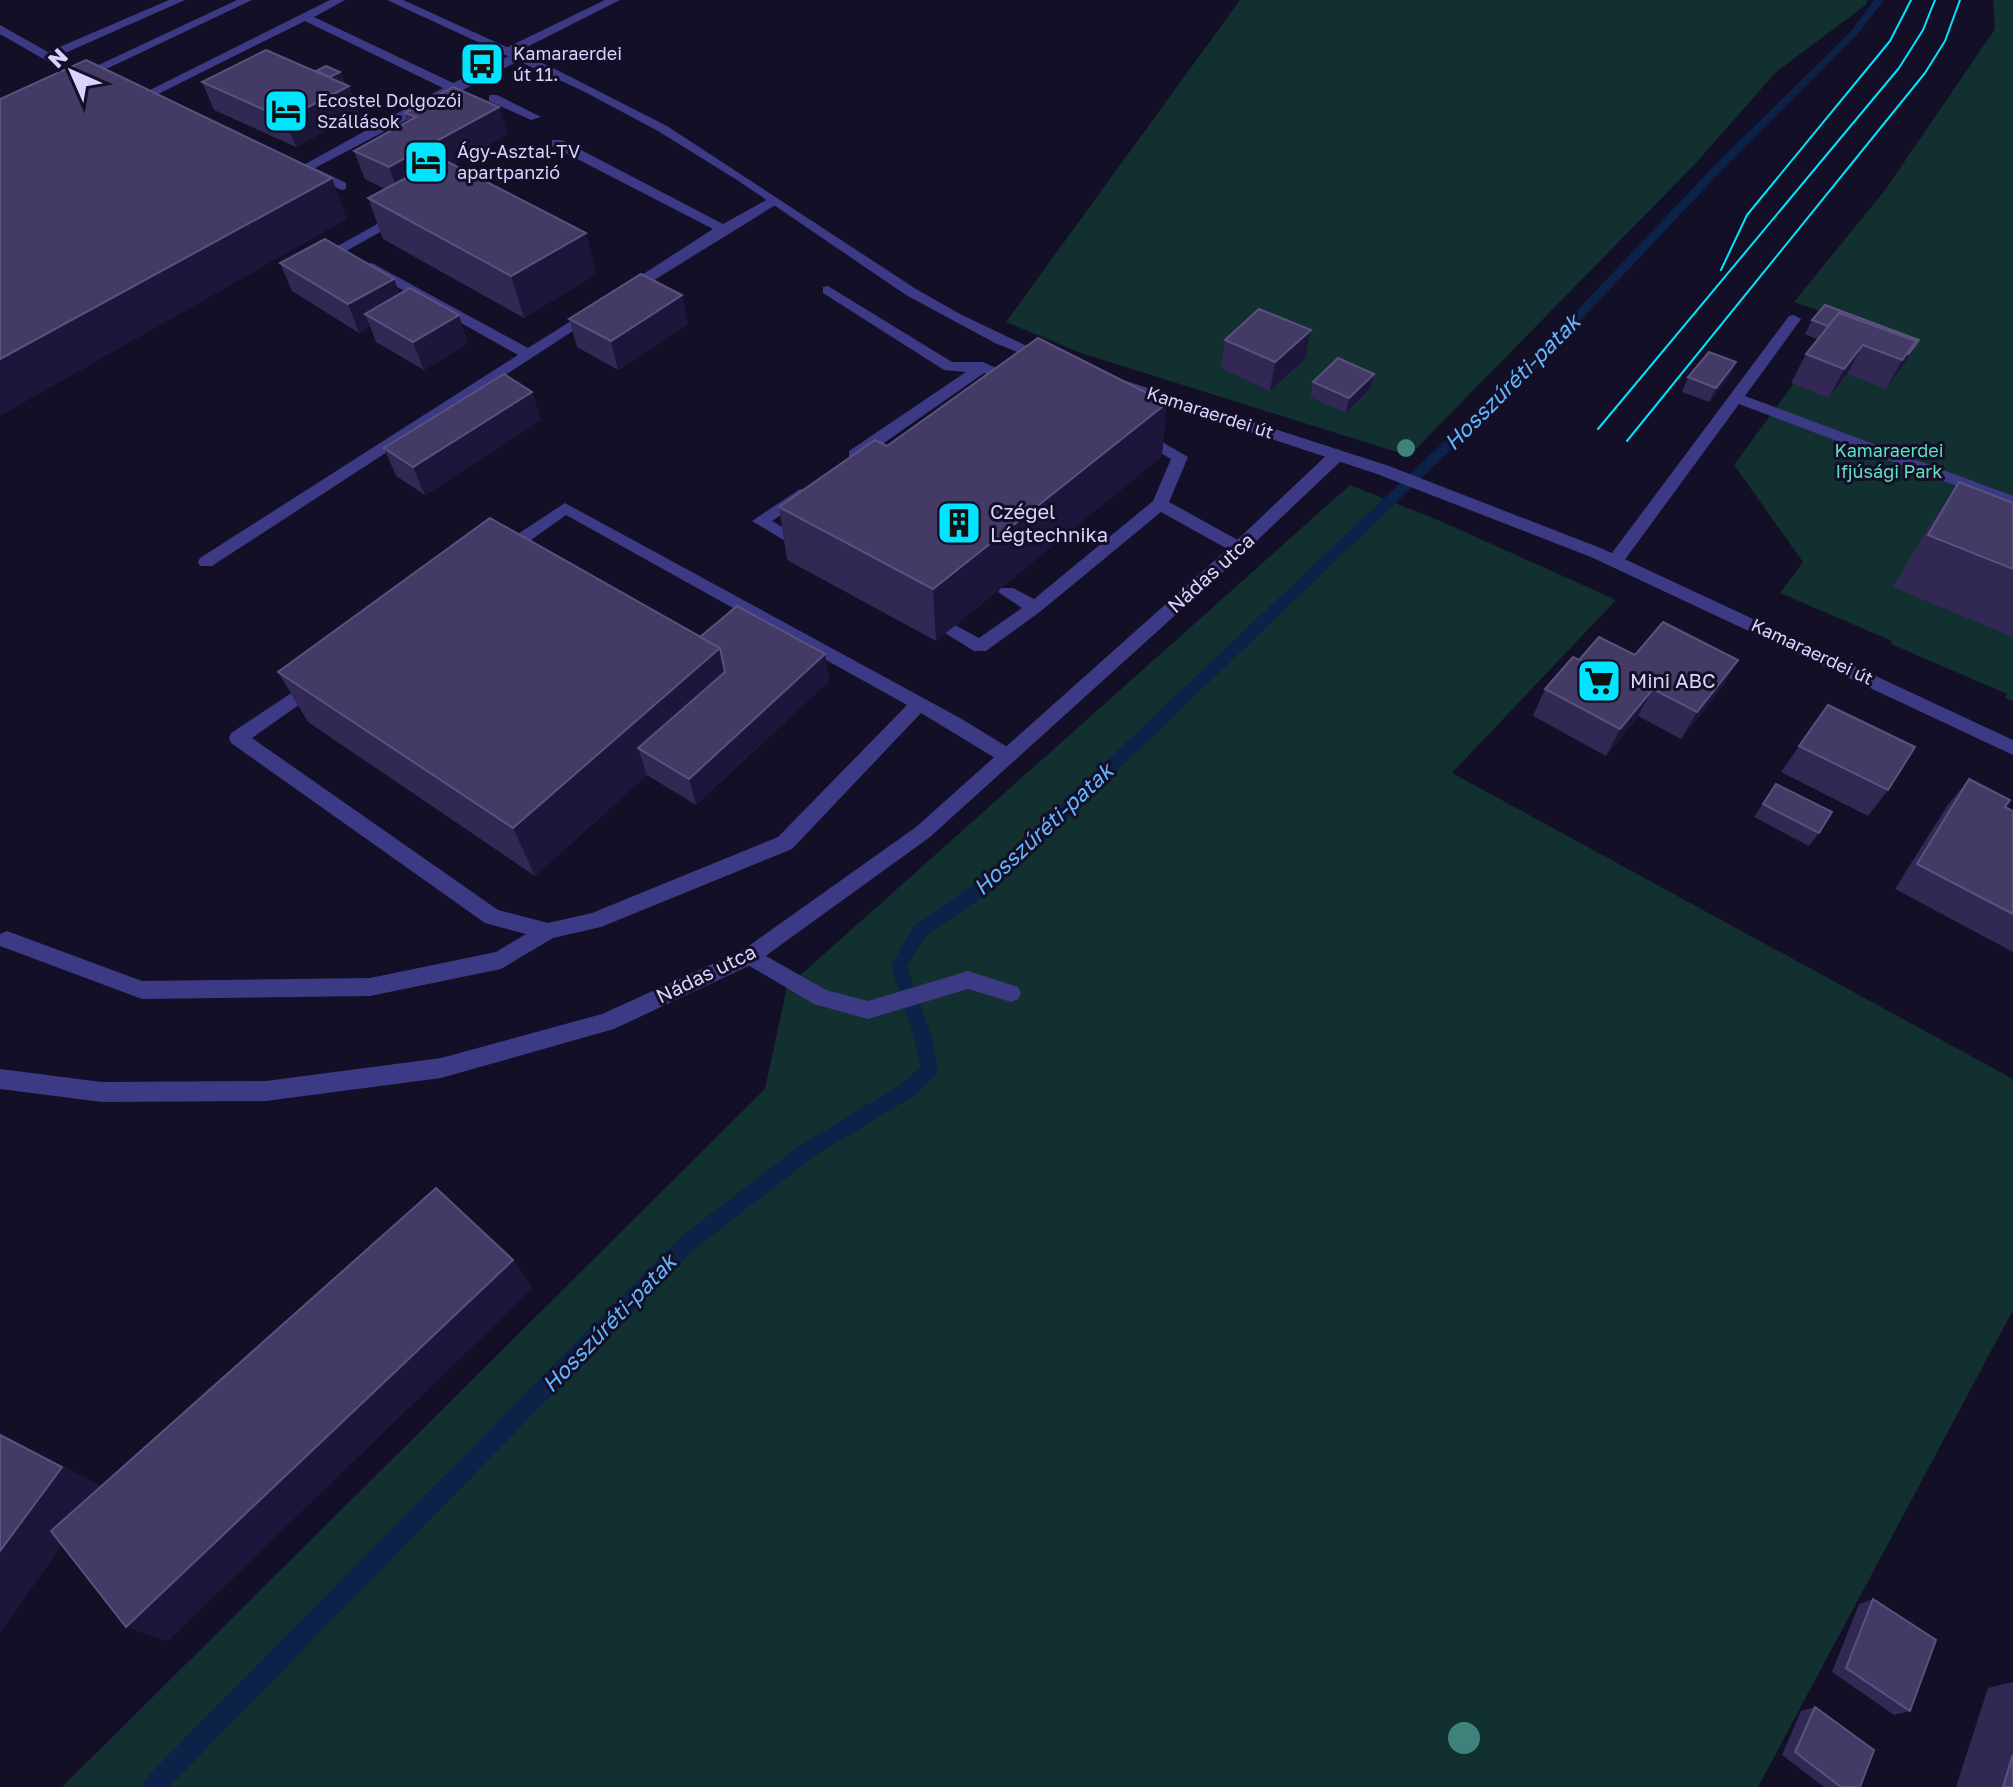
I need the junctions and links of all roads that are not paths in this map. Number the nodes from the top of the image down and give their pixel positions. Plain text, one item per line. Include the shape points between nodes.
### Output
1 (179, 0) edge
2 (246, 0) edge
3 (339, 0) edge
4 (393, 0) edge
5 (614, 0) edge
6 (305, 17) junction
7 (0, 29) edge
8 (513, 54) junction
9 (71, 81) edge
10 (453, 88) junction
11 (148, 94) edge
12 (493, 98) dead end
13 (535, 117) dead end
14 (557, 143) dead end
15 (341, 186) dead end
16 (775, 201) junction
17 (391, 222) edge
18 (723, 229) junction
19 (340, 249) junction
20 (300, 270) edge
21 (828, 290) dead end
22 (1794, 319) dead end
23 (529, 355) junction
24 (1059, 363) edge
25 (983, 367) junction
26 (1110, 381) edge
27 (1027, 384) edge
28 (1736, 398) junction
29 (1127, 427) edge
30 (1338, 454) junction
31 (837, 467) edge
32 (812, 485) edge
33 (2013, 502) edge
34 (1160, 504) junction
35 (805, 547) edge
36 (1239, 548) junction
37 (1615, 561) junction
38 (206, 562) dead end
39 (486, 563) edge
40 (1007, 592) dead end
41 (1035, 607) junction
42 (951, 629) dead end
43 (330, 674) edge
44 (919, 704) junction
45 (2013, 748) edge
46 (1007, 756) junction
47 (548, 931) junction
48 (7, 940) dead end
49 (750, 956) junction
50 (1011, 993) dead end
51 (0, 1079) edge

1 - 7 street via 47,57
2 - 9 street
3 - 6 street
4 - 8 street
5 - 8 street
6 - 10 street
6 - 11 street
8 - 10 street
8 - 16 street via 640,115
10 - 15 street via 305,168
12 - 13 street
14 - 18 street
16 - 18 street
16 - 24 street via 961,319
17 - 19 street
18 - 23 street
19 - 20 street
19 - 23 street
21 - 25 street via 949,367
22 - 28 street
23 - 38 street
25 - 27 street
25 - 31 street via 882,443
26 - 30 street, Kamaraerdei út
28 - 33 street
28 - 37 street
29 - 34 street via 1180,457
30 - 36 street, Nádas utca
30 - 37 street, Kamaraerdei út
32 - 35 street via 760,521
34 - 36 street
34 - 41 street
36 - 46 street, Nádas utca
37 - 45 street, Kamaraerdei út
39 - 44 street via 565,508
40 - 41 street
41 - 42 street via 980,646
43 - 47 street via 238,738 492,917
44 - 46 street
44 - 47 street via 785,843 594,921
46 - 49 street, Nádas utca via 923,832
47 - 48 street via 501,960 370,987 142,990
49 - 50 street via 821,998 868,1010 968,980
49 - 51 street, Nádas utca via 606,1022 441,1068 266,1091 102,1092

